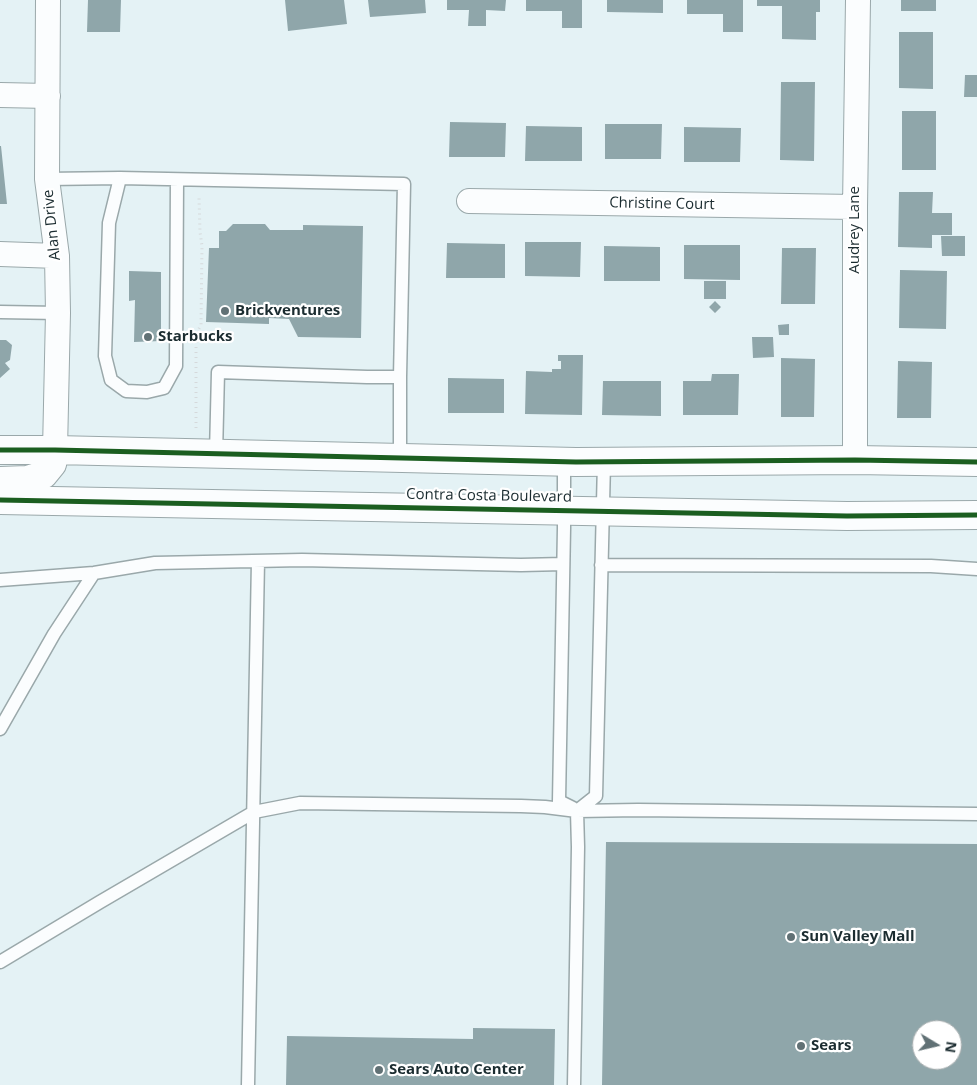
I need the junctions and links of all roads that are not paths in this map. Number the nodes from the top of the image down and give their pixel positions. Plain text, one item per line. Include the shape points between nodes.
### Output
1 (48, 0) edge
2 (858, 0) edge
3 (0, 95) edge
4 (48, 96) junction
5 (120, 178) junction
6 (47, 179) junction
7 (177, 180) junction
8 (469, 201) dead end
9 (855, 207) junction
10 (0, 254) edge
11 (57, 256) junction
12 (0, 312) edge
13 (58, 313) junction
14 (400, 376) junction
15 (0, 450) edge
16 (56, 450) junction
17 (216, 454) junction
18 (400, 458) junction
19 (855, 460) junction
20 (564, 462) junction
21 (604, 462) junction
22 (977, 462) edge
23 (0, 481) edge
24 (0, 500) edge
25 (564, 510) junction
26 (602, 510) junction
27 (977, 515) edge
28 (258, 561) junction
29 (564, 564) junction
30 (601, 565) junction
31 (977, 569) edge
32 (94, 573) junction
33 (0, 580) edge
34 (0, 729) edge
35 (577, 811) junction
36 (254, 812) junction
37 (977, 814) edge
38 (0, 962) edge
39 (248, 1085) edge
40 (574, 1085) edge

1 - 4 street, Alan Drive
2 - 9 street, Audrey Lane
3 - 4 street
4 - 6 street, Alan Drive
5 - 6 lane
5 - 7 lane
5 - 7 lane via 109,222 105,356 111,380 126,391 147,392 164,388 176,366
6 - 11 street, Alan Drive
7 - 14 lane via 404,184
8 - 9 street, Christine Court
9 - 19 street, Audrey Lane
10 - 11 street
11 - 13 street, Alan Drive
12 - 13 lane
13 - 16 street, Alan Drive
14 - 17 lane via 218,372
14 - 18 lane
15 - 16 main road
16 - 17 main road
16 - 23 main road via 52,464 43,475 27,480
17 - 18 main road
18 - 20 main road
19 - 21 main road
19 - 22 main road
20 - 21 main road
20 - 25 lane
21 - 26 lane
24 - 25 main road, Contra Costa Boulevard
25 - 26 main road, Contra Costa Boulevard
25 - 29 lane
26 - 27 main road, Contra Costa Boulevard via 847,516
26 - 30 lane
28 - 29 lane
28 - 32 lane via 155,563
28 - 36 lane
29 - 35 lane via 560,801
30 - 31 lane via 931,566
30 - 35 lane via 596,796
32 - 33 lane
32 - 34 lane via 54,634
35 - 36 lane via 521,806 300,803
35 - 37 lane
35 - 40 lane
36 - 38 lane
36 - 39 lane

